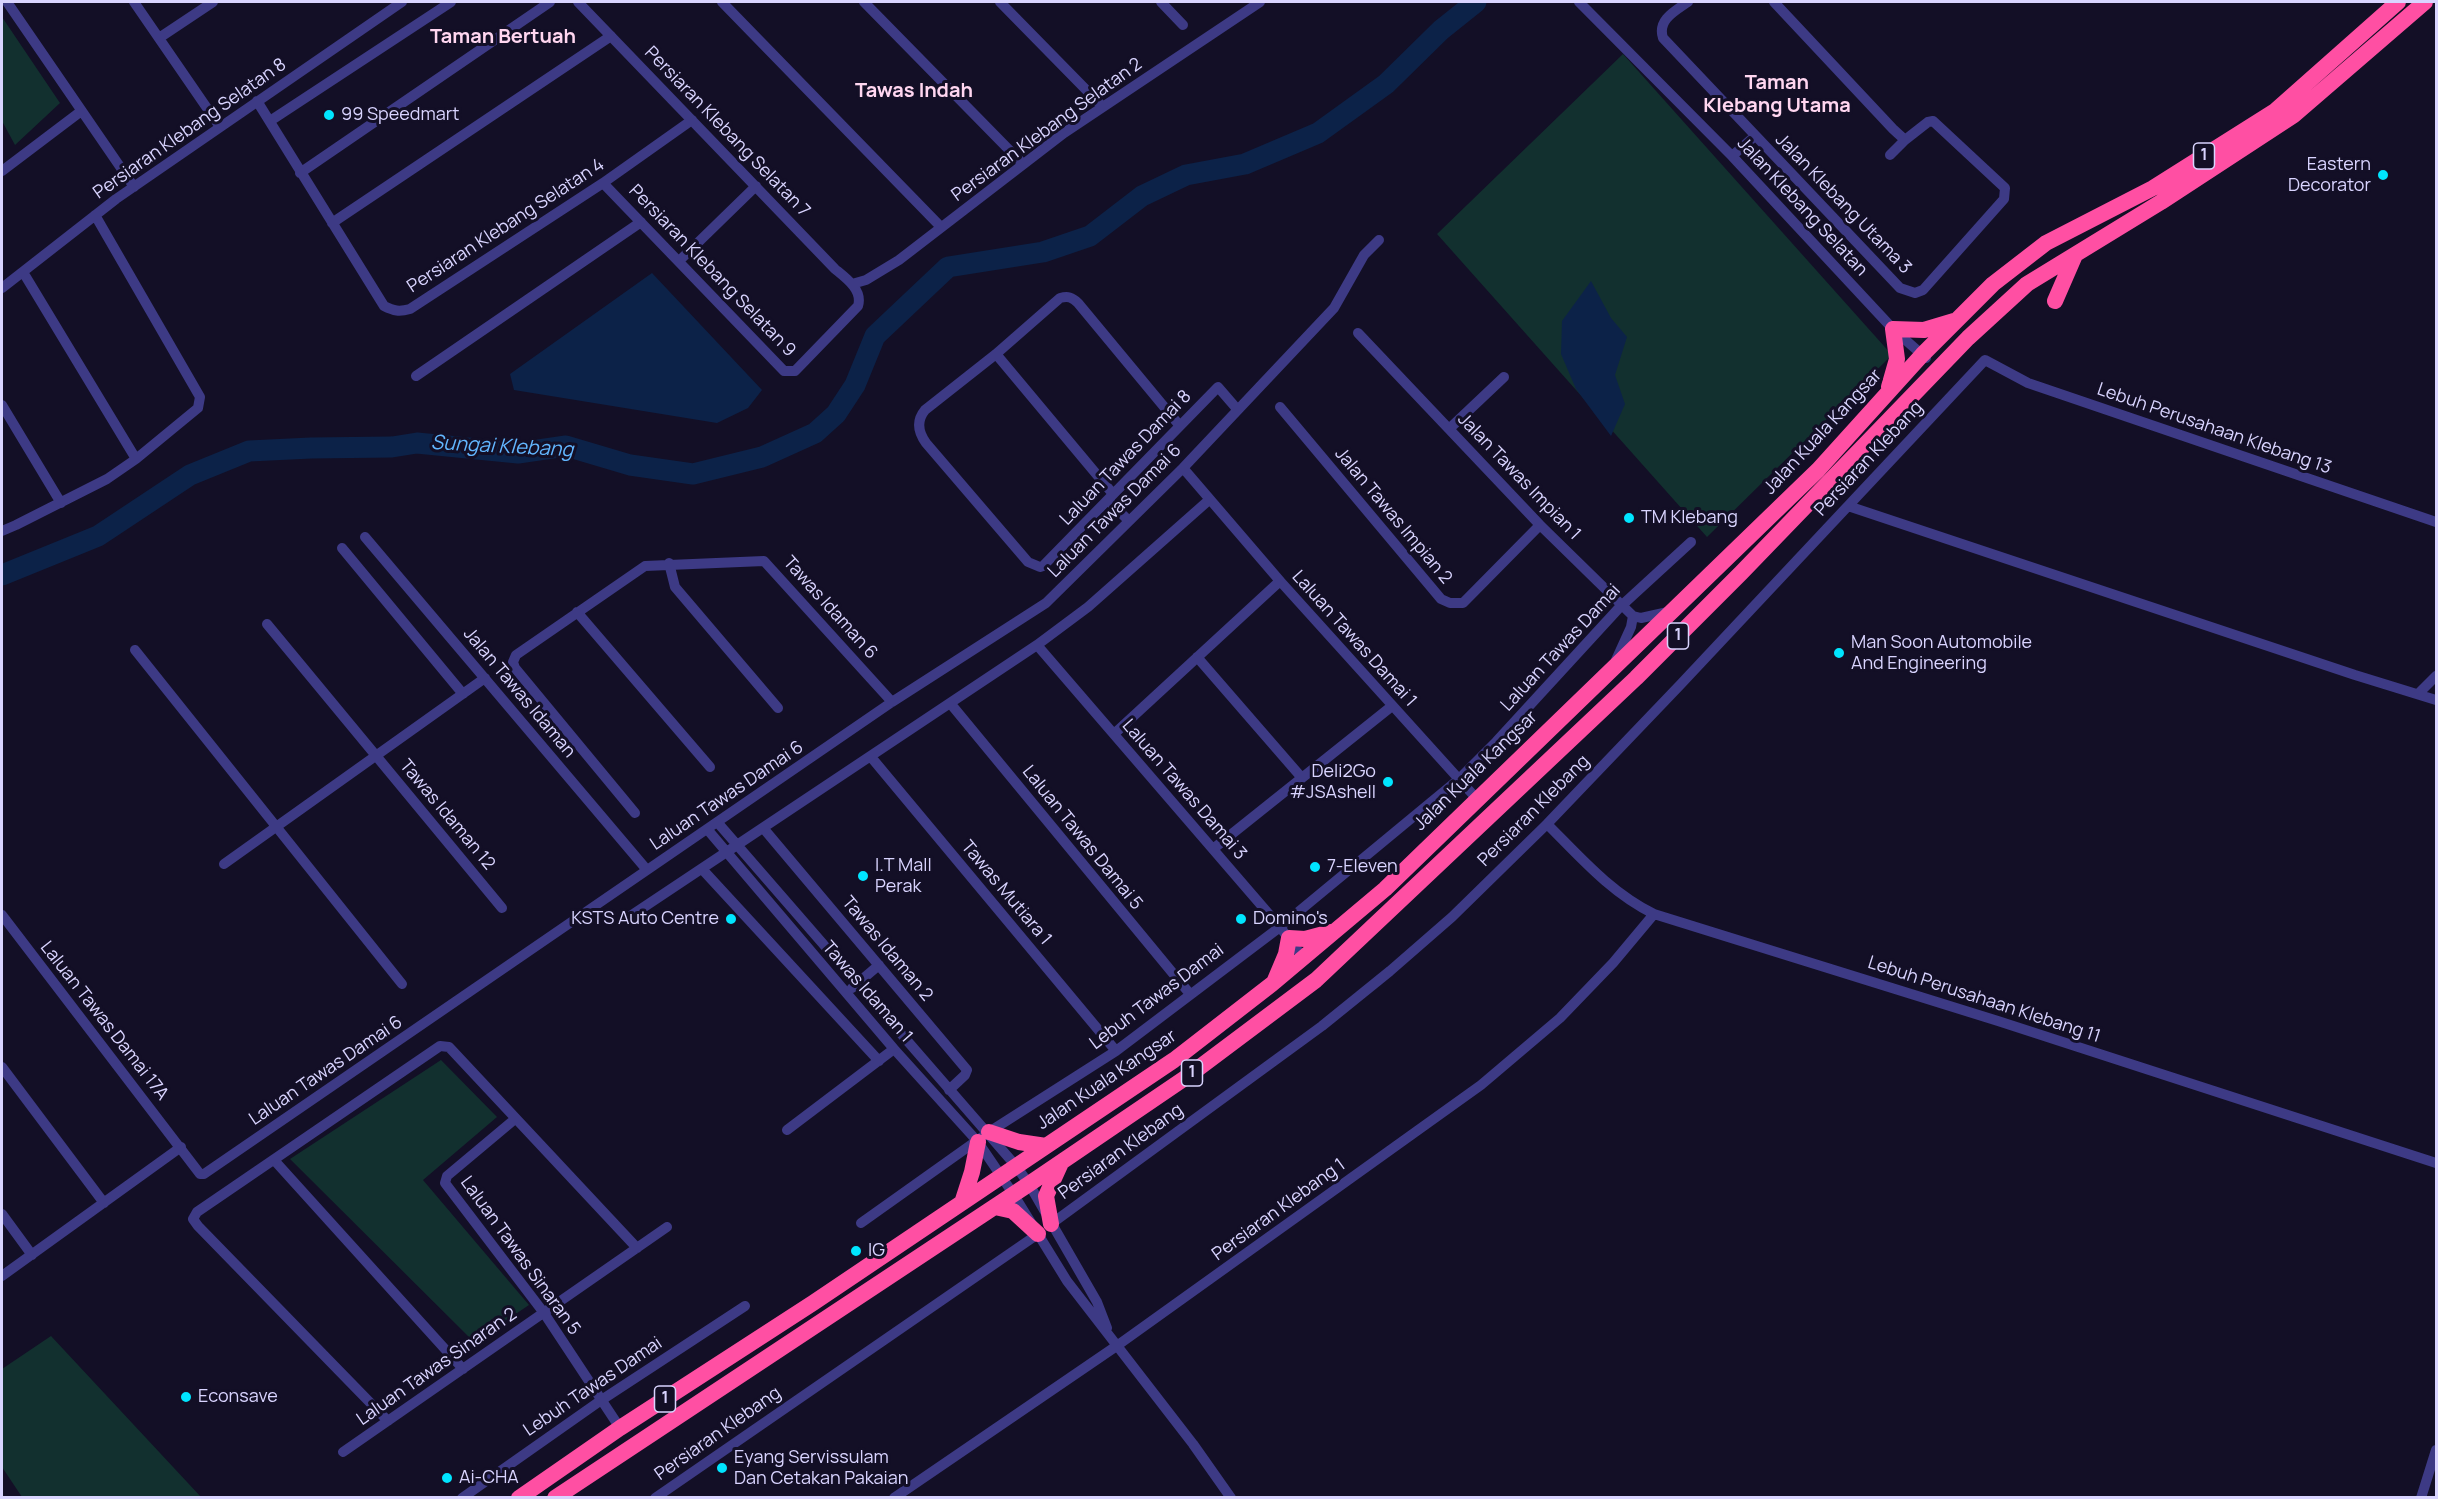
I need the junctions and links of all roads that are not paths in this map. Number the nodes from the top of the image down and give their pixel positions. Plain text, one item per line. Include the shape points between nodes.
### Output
1 (7, 2) edge
2 (134, 2) edge
3 (213, 2) edge
4 (402, 2) edge
5 (451, 2) edge
6 (550, 2) edge
7 (578, 2) edge
8 (722, 2) edge
9 (864, 2) edge
10 (1000, 2) edge
11 (1161, 2) edge
12 (1260, 2) edge
13 (1579, 2) edge
14 (1688, 2) edge
15 (1774, 2) edge
16 (2398, 2) edge
17 (2425, 2) edge
18 (197, 6) edge
19 (1183, 24) dead end
20 (611, 36) junction
21 (159, 38) junction
22 (257, 101) junction
23 (1103, 107) junction
24 (80, 112) junction
25 (692, 120) junction
26 (270, 121) junction
27 (220, 127) junction
28 (1755, 136) junction
29 (1905, 140) junction
30 (1890, 155) dead end
31 (1732, 156) junction
32 (1023, 164) junction
33 (2, 171) edge
34 (300, 173) junction
35 (603, 183) junction
36 (756, 186) junction
37 (134, 187) junction
38 (95, 215) junction
39 (640, 222) junction
40 (332, 223) junction
41 (941, 227) junction
42 (1379, 240) dead end
43 (2075, 255) junction
44 (679, 261) junction
45 (22, 272) junction
46 (852, 284) junction
47 (2, 288) edge
48 (2055, 301) dead end
49 (1957, 320) junction
50 (1893, 329) junction
51 (1977, 330) junction
52 (1358, 333) dead end
53 (996, 354) junction
54 (1924, 356) junction
55 (1985, 360) joint
56 (416, 376) dead end
57 (1504, 377) dead end
58 (1886, 394) junction
59 (2, 405) edge
60 (1280, 407) dead end
61 (1237, 409) junction
62 (1180, 426) junction
63 (1449, 429) junction
64 (136, 459) junction
65 (1849, 461) junction
66 (1183, 468) junction
67 (1111, 497) junction
68 (1209, 500) junction
69 (61, 503) junction
70 (1848, 506) junction
71 (1130, 521) junction
72 (2436, 522) edge
73 (1540, 525) junction
74 (2, 531) edge
75 (365, 537) dead end
76 (1691, 542) dead end
77 (342, 548) dead end
78 (669, 563) junction
79 (1280, 581) junction
80 (1622, 605) junction
81 (577, 612) junction
82 (1669, 612) junction
83 (1633, 616) junction
84 (267, 624) dead end
85 (1037, 645) junction
86 (135, 650) dead end
87 (1197, 657) junction
88 (1613, 666) junction
89 (2436, 676) edge
90 (485, 678) junction
91 (463, 694) junction
92 (2418, 694) junction
93 (2436, 700) edge
94 (892, 702) junction
95 (950, 703) junction
96 (1392, 706) junction
97 (778, 708) dead end
98 (1114, 734) junction
99 (376, 756) junction
100 (871, 757) junction
101 (710, 767) dead end
102 (1302, 778) junction
103 (1459, 779) junction
104 (1476, 798) junction
105 (635, 813) dead end
106 (718, 822) junction
107 (1547, 824) junction
108 (275, 828) junction
109 (764, 828) junction
110 (707, 829) junction
111 (738, 846) junction
112 (1214, 849) junction
113 (727, 854) junction
114 (224, 864) dead end
115 (702, 869) junction
116 (647, 870) junction
117 (502, 908) dead end
118 (1654, 914) junction
119 (2, 915) edge
120 (626, 919) dead end
121 (1338, 929) junction
122 (1285, 933) junction
123 (1354, 946) junction
124 (1304, 959) junction
125 (879, 965) junction
126 (402, 984) dead end
127 (857, 984) junction
128 (1272, 984) junction
129 (846, 993) junction
130 (1190, 994) junction
131 (1288, 1002) junction
132 (894, 1049) junction
133 (1116, 1051) junction
134 (879, 1061) junction
135 (2, 1067) edge
136 (949, 1090) junction
137 (515, 1119) junction
138 (787, 1130) dead end
139 (983, 1137) junction
140 (1046, 1146) junction
141 (181, 1147) junction
142 (274, 1160) junction
143 (1062, 1162) junction
144 (2436, 1163) edge
145 (1016, 1166) junction
146 (1001, 1176) junction
147 (1029, 1184) junction
148 (1014, 1195) junction
149 (104, 1203) junction
150 (962, 1203) junction
151 (995, 1207) junction
152 (2, 1214) edge
153 (861, 1223) dead end
154 (667, 1227) dead end
155 (1044, 1228) junction
156 (637, 1248) junction
157 (32, 1255) junction
158 (2, 1276) edge
159 (745, 1306) dead end
160 (544, 1313) junction
161 (1109, 1334) junction
162 (1118, 1346) junction
163 (463, 1369) junction
164 (600, 1401) junction
165 (388, 1421) junction
166 (620, 1428) junction
167 (2436, 1450) edge
168 (343, 1452) dead end
169 (462, 1497) edge
170 (519, 1497) edge
171 (555, 1497) edge
172 (657, 1497) edge
173 (894, 1497) edge
174 (1231, 1497) edge
175 (2421, 1497) edge

1 - 24 street
2 - 21 street
3 - 18 street
4 - 22 street, Persiaran Klebang Selatan 8
5 - 26 street
6 - 34 street
7 - 20 street, Persiaran Klebang Selatan 7
8 - 41 street
9 - 32 street
10 - 23 street
11 - 19 street
12 - 23 street, Persiaran Klebang Selatan 2
13 - 31 street, Jalan Klebang Selatan
14 - 28 street, Jalan Klebang Utama 3 via 1663,22 1663,38
15 - 29 street
16 - 49 highway, Jalan Kuala Kangsar / 1 via 2275,111 2153,188 2046,243 2018,263
17 - 43 highway, Jalan Kuala Kangsar / 1 via 2294,115
18 - 21 street
20 - 25 street, Persiaran Klebang Selatan 7
20 - 40 street
21 - 27 street
22 - 26 street, Persiaran Klebang Selatan 4
22 - 27 street, Persiaran Klebang Selatan 8
23 - 32 street, Persiaran Klebang Selatan 2
24 - 33 street
24 - 37 street
25 - 35 street, Persiaran Klebang Selatan 4
25 - 36 street, Persiaran Klebang Selatan 7
26 - 34 street, Persiaran Klebang Selatan 4
27 - 37 street, Persiaran Klebang Selatan 8
28 - 29 street, Jalan Klebang Utama 3 via 1900,288 1915,292 1923,290 2004,199 2006,191 1932,121
28 - 31 street
29 - 30 street
31 - 50 street, Jalan Klebang Selatan
32 - 41 street, Persiaran Klebang Selatan 2
34 - 40 street, Persiaran Klebang Selatan 4
35 - 39 street, Persiaran Klebang Selatan 9
35 - 40 street, Persiaran Klebang Selatan 4 via 402,311 384,306
36 - 44 street
36 - 46 street, Persiaran Klebang Selatan 7
37 - 38 street, Persiaran Klebang Selatan 8
38 - 45 street, Persiaran Klebang Selatan 8
38 - 64 street via 200,397 198,408
39 - 44 street, Persiaran Klebang Selatan 9
39 - 56 street
41 - 46 street, Persiaran Klebang Selatan 2 via 899,260
42 - 61 street, Laluan Tawas Damai 6 via 1364,255 1334,308
43 - 48 highway
43 - 51 highway, Jalan Kuala Kangsar / 1 via 2027,284
44 - 46 street, Persiaran Klebang Selatan 9 via 784,371 792,372 858,306 860,298
45 - 47 street, Persiaran Klebang Selatan 8
45 - 64 street
49 - 50 highway via 1924,330
49 - 54 highway, Jalan Kuala Kangsar / 1
50 - 54 street, Jalan Klebang Selatan
50 - 58 highway via 1897,359
51 - 54 highway via 1938,354
51 - 65 highway, Jalan Kuala Kangsar / 1
52 - 63 street, Jalan Tawas Impian 1
53 - 62 street via 1060,298 1069,297
53 - 67 street
53 - 67 street, Laluan Tawas Damai 8 via 921,415 918,428 933,451 1036,567 1043,566
54 - 58 highway, Jalan Kuala Kangsar / 1
54 - 65 highway via 1905,393 1854,448
55 - 70 street, Persiaran Klebang
55 - 72 street, Lebuh Perusahaan Klebang 13 via 2045,389
57 - 63 street
58 - 82 highway, Jalan Kuala Kangsar / 1 via 1818,470
59 - 69 street
60 - 73 street, Jalan Tawas Impian 2 via 1441,599 1462,603
61 - 62 street, Laluan Tawas Damai 8 via 1218,387
61 - 66 street, Laluan Tawas Damai 6
62 - 67 street, Laluan Tawas Damai 8
63 - 73 street, Jalan Tawas Impian 1
64 - 69 street
65 - 123 highway, Jalan Kuala Kangsar / 1 via 1636,678
66 - 68 street, Laluan Tawas Damai 1
66 - 71 street, Laluan Tawas Damai 6
67 - 71 street
68 - 79 street, Laluan Tawas Damai 1
68 - 85 street via 1088,607
69 - 74 street
70 - 92 street
70 - 107 street, Persiaran Klebang
71 - 94 street, Laluan Tawas Damai 6 via 1046,603
73 - 80 street, Jalan Tawas Impian 1
75 - 90 street, Jalan Tawas Idaman
76 - 80 street, Laluan Tawas Damai
77 - 91 street
78 - 81 street, Tawas Idaman 6 via 640,568
78 - 94 street, Tawas Idaman 6 via 767,562
78 - 97 street via 675,587
79 - 87 street
79 - 96 street, Laluan Tawas Damai 1
80 - 83 street, Jalan Tawas Impian 1
80 - 103 street, Laluan Tawas Damai
81 - 101 street
81 - 105 street, Tawas Idaman 6 via 516,655 513,662
82 - 83 street
82 - 88 highway, Jalan Kuala Kangsar / 1
83 - 88 street
84 - 99 street
85 - 95 street
85 - 98 street, Laluan Tawas Damai 3
86 - 108 street
87 - 98 street
87 - 102 street
88 - 104 highway, Jalan Kuala Kangsar / 1
89 - 92 street
90 - 91 street
90 - 116 street, Jalan Tawas Idaman
91 - 99 street
92 - 93 street
94 - 106 street, Laluan Tawas Damai 6
95 - 100 street
95 - 130 street, Laluan Tawas Damai 5
96 - 102 street
96 - 103 street, Laluan Tawas Damai 1
98 - 112 street, Laluan Tawas Damai 3
99 - 108 street, Tawas Idaman 12
99 - 117 street, Tawas Idaman 12
100 - 109 street
100 - 133 street, Tawas Mutiara 1
102 - 112 street
103 - 104 street, Laluan Tawas Damai 1
103 - 122 street, Lebuh Tawas Damai
104 - 121 highway, Jalan Kuala Kangsar / 1
106 - 110 street, Laluan Tawas Damai 6
106 - 111 street, Tawas Idaman 1
107 - 118 street, Lebuh Perusahaan Klebang 11 via 1613,889
107 - 155 street, Persiaran Klebang via 1452,916 1356,999
108 - 114 street, Tawas Idaman 12
108 - 126 street
109 - 111 street
109 - 125 street, Tawas Idaman 2
110 - 113 street, Tawas Idaman 1
110 - 116 street, Laluan Tawas Damai 6
111 - 113 street
111 - 127 street, Tawas Idaman 1
112 - 122 street, Laluan Tawas Damai 3
113 - 115 street
113 - 129 street, Tawas Idaman 1
115 - 120 street
115 - 134 street
116 - 141 street, Laluan Tawas Damai 6 via 204,1174 200,1174
118 - 144 street, Lebuh Perusahaan Klebang 11
118 - 162 street, Persiaran Klebang 1 via 1560,1018 1481,1085
119 - 141 street, Laluan Tawas Damai 17A
121 - 122 highway via 1305,939
121 - 124 highway, Jalan Kuala Kangsar / 1
122 - 124 street, Laluan Tawas Damai 3
122 - 128 highway via 1286,954
122 - 130 street, Lebuh Tawas Damai
123 - 124 highway via 1344,946 1322,961
123 - 131 highway, Jalan Kuala Kangsar / 1
124 - 128 highway, Jalan Kuala Kangsar / 1
124 - 131 highway via 1304,975
125 - 127 street
125 - 136 street, Tawas Idaman 2 via 967,1070
127 - 129 street
127 - 136 street, Tawas Idaman 1
128 - 140 highway, Jalan Kuala Kangsar / 1 via 1174,1060
129 - 132 street, Tawas Idaman 1
130 - 133 street, Lebuh Tawas Damai
131 - 143 highway, Jalan Kuala Kangsar / 1
132 - 134 street
132 - 139 street, Tawas Idaman 1
133 - 139 street, Lebuh Tawas Damai
134 - 138 street
135 - 149 street
136 - 139 street, Tawas Idaman 1
137 - 142 street via 450,1047 440,1046
137 - 156 street
137 - 160 street, Laluan Tawas Sinaran 5 via 447,1176 446,1183
139 - 140 highway
139 - 145 street, Tawas Idaman 1
139 - 146 street, Tawas Idaman 1
139 - 150 highway
139 - 153 street, Lebuh Tawas Damai
140 - 145 highway, Jalan Kuala Kangsar / 1
141 - 149 street
142 - 163 street
142 - 165 street via 197,1212 194,1219
143 - 147 highway, Jalan Kuala Kangsar / 1
143 - 155 highway via 1046,1196
145 - 146 highway, Jalan Kuala Kangsar / 1
145 - 147 street, Tawas Idaman 1
146 - 148 street, Tawas Idaman 1
146 - 150 highway, Jalan Kuala Kangsar / 1
147 - 148 highway, Jalan Kuala Kangsar / 1
147 - 155 street, Tawas Idaman 1
148 - 151 highway, Jalan Kuala Kangsar / 1
148 - 155 street, Tawas Idaman 1
149 - 157 street
150 - 166 highway, Jalan Kuala Kangsar / 1
151 - 155 highway via 1013,1211
151 - 171 highway, Jalan Kuala Kangsar / 1
152 - 157 street
154 - 156 street, Laluan Tawas Sinaran 2
155 - 161 street via 1097,1302
155 - 161 street via 1067,1281
155 - 172 street, Persiaran Klebang
156 - 160 street, Laluan Tawas Sinaran 2
157 - 158 street
159 - 164 street, Lebuh Tawas Damai
160 - 163 street, Laluan Tawas Sinaran 2
160 - 164 street, Laluan Tawas Sinaran 5
161 - 162 street
162 - 173 street, Persiaran Klebang 1
162 - 174 street
163 - 165 street, Laluan Tawas Sinaran 2
164 - 166 street, Laluan Tawas Sinaran 5
164 - 169 street, Lebuh Tawas Damai
165 - 168 street, Laluan Tawas Sinaran 2
166 - 170 highway, Jalan Kuala Kangsar / 1
167 - 175 street

